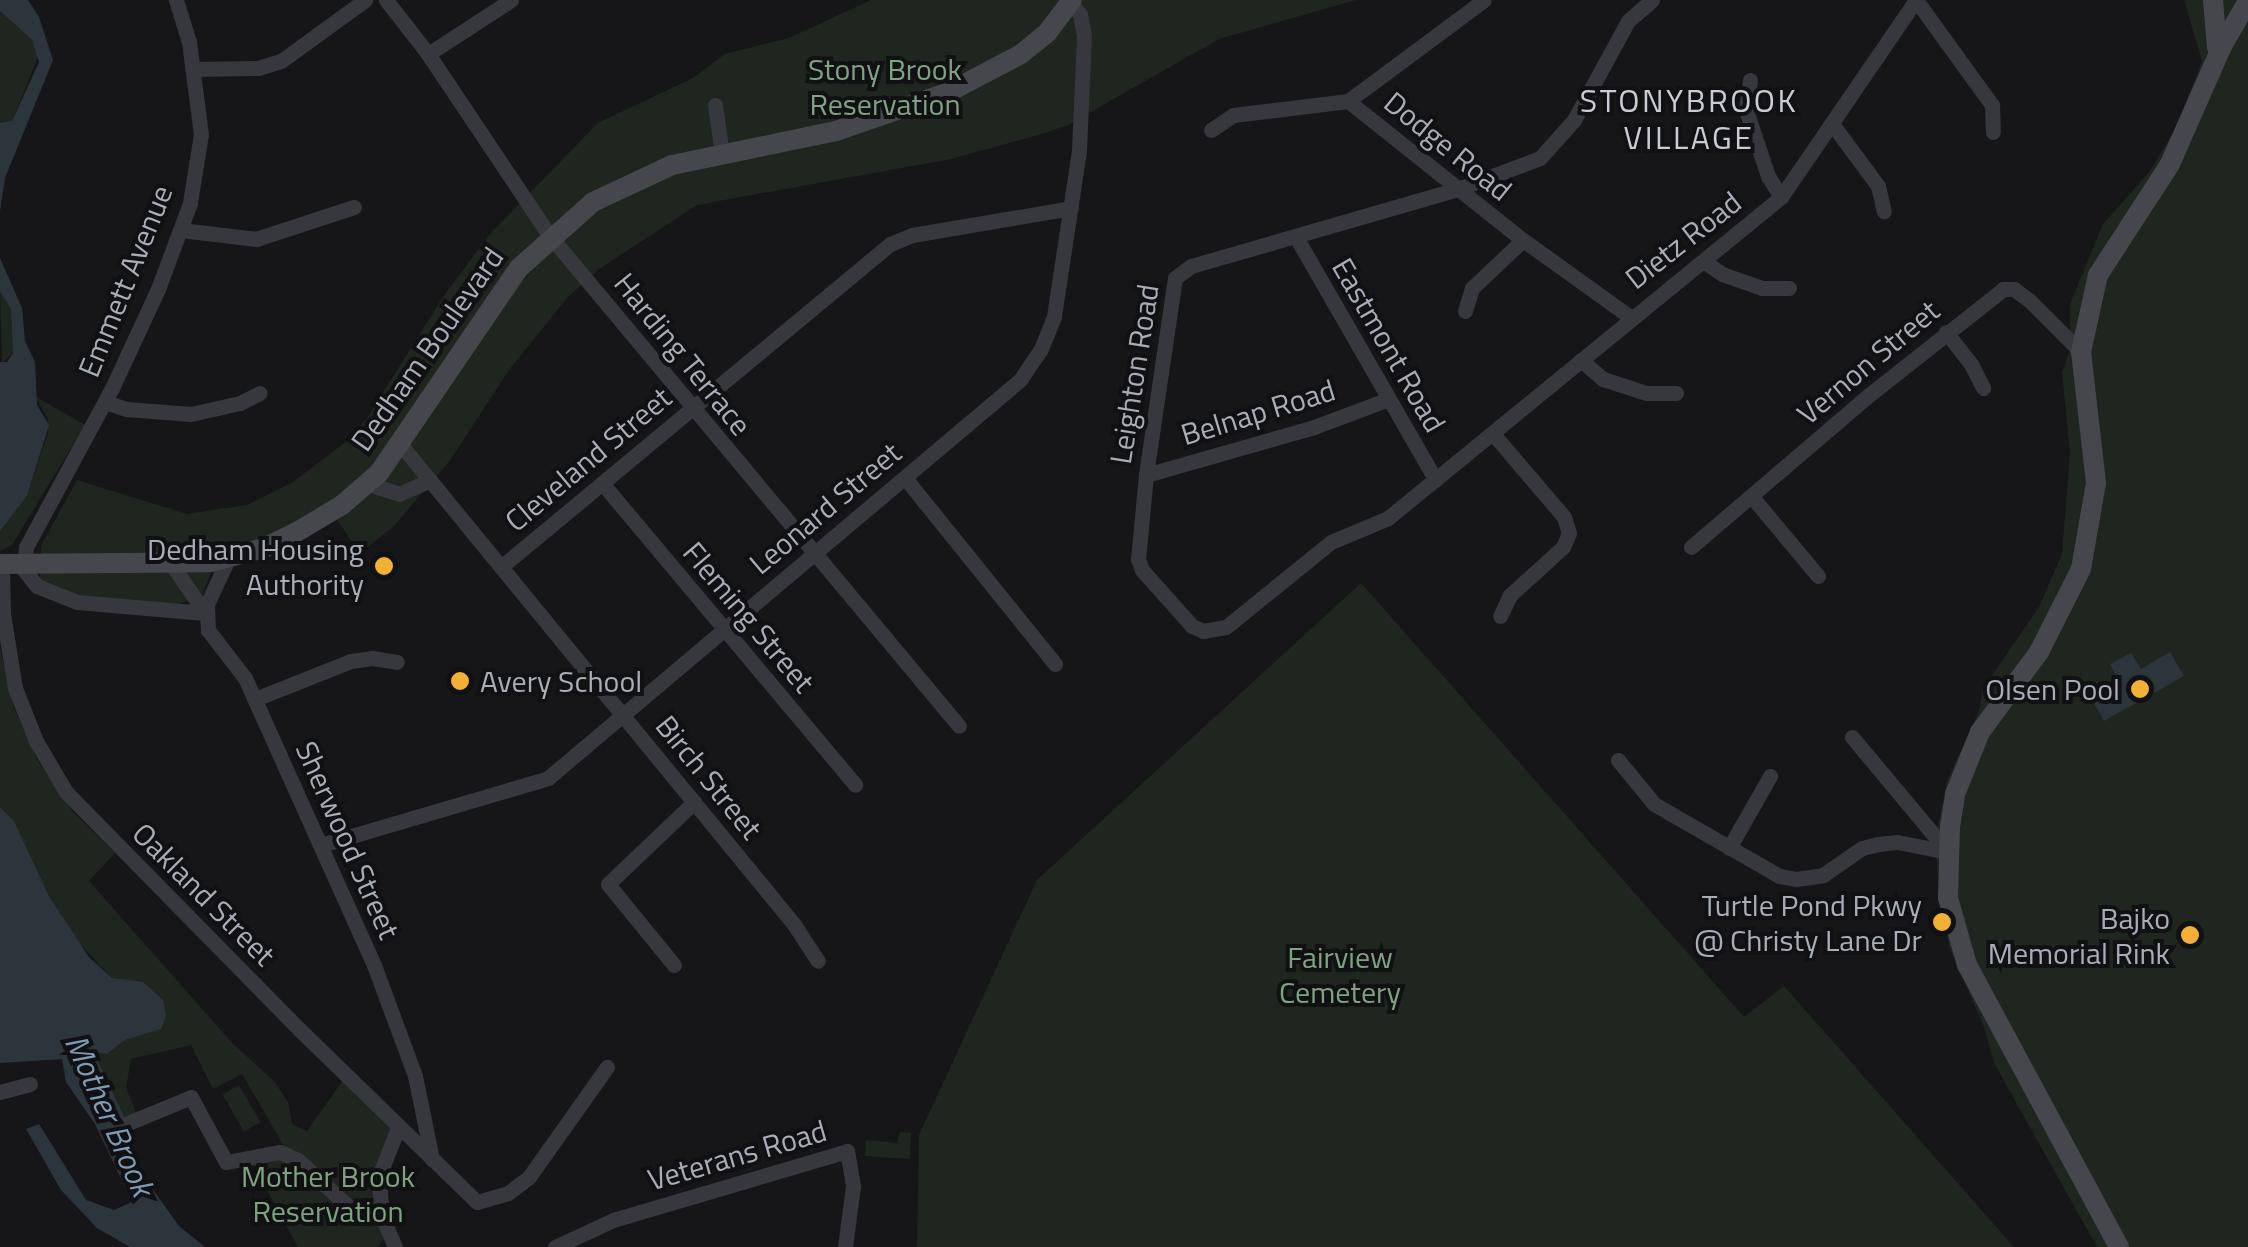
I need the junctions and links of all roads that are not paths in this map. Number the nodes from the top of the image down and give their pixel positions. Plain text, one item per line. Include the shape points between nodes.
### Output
1 (176, 0) edge
2 (365, 0) edge
3 (386, 0) edge
4 (512, 0) edge
5 (1484, 0) edge
6 (1652, 0) edge
7 (1916, 0) edge
8 (2213, 0) edge
9 (1071, 2) edge
10 (2248, 2) edge
11 (428, 54) junction
12 (2216, 60) junction
13 (193, 68) junction
14 (1750, 80) dead end
15 (1348, 101) junction
16 (715, 106) dead end
17 (1833, 126) junction
18 (1211, 130) dead end
19 (1993, 132) dead end
20 (722, 154) junction
21 (1458, 189) junction
22 (1781, 197) junction
23 (354, 207) dead end
24 (1071, 208) junction
25 (1884, 211) dead end
26 (181, 230) junction
27 (550, 236) junction
28 (1296, 237) junction
29 (1523, 240) junction
30 (1705, 262) junction
31 (1789, 288) dead end
32 (1465, 311) dead end
33 (1630, 317) junction
34 (1946, 332) junction
35 (2081, 352) junction
36 (1581, 360) junction
37 (1983, 388) dead end
38 (260, 394) dead end
39 (1676, 394) dead end
40 (1386, 400) junction
41 (106, 402) junction
42 (692, 409) junction
43 (1494, 434) junction
44 (401, 445) junction
45 (1146, 475) junction
46 (906, 478) junction
47 (430, 480) junction
48 (1436, 480) junction
49 (602, 483) junction
50 (368, 484) junction
51 (1752, 496) junction
52 (1692, 547) dead end
53 (812, 554) junction
54 (228, 559) junction
55 (9, 564) edge
56 (172, 565) junction
57 (502, 567) junction
58 (1818, 576) dead end
59 (205, 614) junction
60 (1500, 616) dead end
61 (721, 630) junction
62 (397, 662) dead end
63 (1055, 664) dead end
64 (255, 699) junction
65 (622, 713) junction
66 (959, 726) dead end
67 (1852, 737) dead end
68 (1618, 760) dead end
69 (1770, 776) dead end
70 (855, 785) dead end
71 (694, 802) junction
72 (321, 845) junction
73 (1728, 848) junction
74 (1948, 852) junction
75 (818, 961) dead end
76 (674, 965) dead end
77 (608, 1068) dead end
78 (30, 1084) dead end
79 (0, 1092) edge
80 (128, 1123) dead end
81 (398, 1128) junction
82 (432, 1159) junction
83 (380, 1204) junction
84 (395, 1247) edge
85 (554, 1247) edge
86 (845, 1247) edge
87 (2119, 1247) edge

1 - 13 street, Emmett Avenue
2 - 13 street via 274,64
3 - 11 street, Harding Terrace
4 - 11 street
5 - 15 street
6 - 21 street, Leighton Road via 1628,21 1559,141 1518,170
7 - 17 street, Dietz Road
7 - 19 street via 1992,105
8 - 12 main road
9 - 20 main road, Dedham Boulevard via 1036,43 971,82 860,124
9 - 24 street, Leonard Street via 1084,36
10 - 12 main road
11 - 27 street, Harding Terrace
12 - 35 main road via 2170,164 2098,276
13 - 26 street, Emmett Avenue via 202,142
14 - 22 street via 1746,110
15 - 18 street, Dodge Road via 1233,115
15 - 21 street, Dodge Road
16 - 20 street
17 - 22 street, Dietz Road
17 - 25 street via 1878,186
20 - 27 main road, Dedham Boulevard via 622,185
21 - 28 street, Leighton Road
21 - 29 street, Dodge Road
22 - 30 street, Dietz Road
23 - 26 street via 256,239
24 - 42 street, Cleveland Street via 900,239
24 - 46 street, Leonard Street via 1054,316 1032,365
26 - 41 street, Emmett Avenue
27 - 42 street, Harding Terrace
27 - 44 main road, Dedham Boulevard via 510,280
28 - 40 street, Eastmont Road
28 - 45 street, Leighton Road via 1191,266 1176,278
29 - 32 street via 1472,288
29 - 33 street, Dodge Road
30 - 31 street via 1762,288
30 - 33 street, Dietz Road
33 - 36 street, Dietz Road
34 - 35 street, Vernon Street via 2002,289 2014,290
34 - 37 street
34 - 51 street, Vernon Street
35 - 74 main road via 2096,483 2080,570 2038,652 1980,732 1956,794
36 - 39 street via 1603,379 1646,393
36 - 43 street, Dietz Road
38 - 41 street via 192,414
40 - 45 street, Belnap Road
40 - 48 street, Eastmont Road
41 - 55 street, Emmett Avenue via 29,542
42 - 49 street, Cleveland Street
42 - 53 street, Harding Terrace
43 - 48 street, Dietz Road
43 - 60 street via 1564,518 1569,534 1510,595
44 - 47 street, Birch Street
44 - 50 main road, Dedham Boulevard
45 - 48 street, Leighton Road via 1142,570 1203,631 1226,627 1330,542 1388,518
46 - 53 street, Leonard Street
46 - 63 street
47 - 50 street via 400,494
47 - 57 street, Birch Street
49 - 57 street, Cleveland Street
49 - 61 street, Fleming Street
50 - 54 main road, Dedham Boulevard via 296,533
51 - 52 street, Vernon Street
51 - 58 street
53 - 61 street, Leonard Street
53 - 66 street, Harding Terrace
54 - 56 main road, Dedham Boulevard
54 - 59 street
55 - 56 main road, Dedham Boulevard
55 - 59 street via 77,602
55 - 81 street, Oakland Street via 3,614 15,688 55,776
56 - 59 street, Sherwood Street
57 - 65 street, Birch Street
59 - 64 street, Sherwood Street via 208,630
61 - 65 street, Leonard Street
61 - 70 street, Fleming Street
62 - 64 street via 351,661
64 - 72 street, Sherwood Street
65 - 71 street, Birch Street
65 - 72 street, Leonard Street via 539,784
67 - 74 street
68 - 73 street via 1654,804
69 - 73 street
71 - 75 street, Birch Street
71 - 76 street via 608,884
72 - 82 street, Sherwood Street via 402,1038
73 - 74 street via 1796,879 1823,875 1878,844
74 - 87 main road via 1948,898 1974,980
77 - 82 street, Oakland Street via 529,1177 508,1193 477,1202
78 - 79 street
80 - 83 street via 191,1097 226,1162 280,1152 350,1208
81 - 82 street, Oakland Street
81 - 83 street via 382,1168
83 - 84 street
85 - 86 street, Veterans Road via 613,1220 847,1151 852,1186

